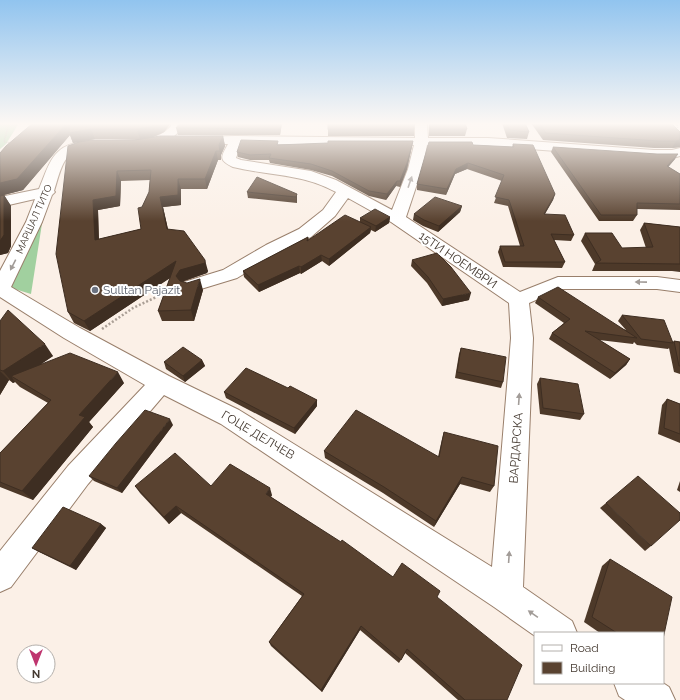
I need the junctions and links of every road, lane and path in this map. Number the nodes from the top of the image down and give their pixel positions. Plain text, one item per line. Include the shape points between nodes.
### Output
1 (60, 156) edge
2 (230, 156) edge
3 (418, 156) edge
4 (345, 191) junction
5 (47, 192) junction
6 (0, 202) edge
7 (398, 219) junction
8 (191, 286) joint
9 (680, 286) edge
10 (0, 290) edge
11 (519, 300) junction
12 (88, 342) junction
13 (161, 383) junction
14 (0, 576) edge
15 (506, 596) junction
16 (559, 632) edge
17 (633, 684) edge
18 (656, 700) edge

1 - 5 street, МАРШАЛ ТИТО
2 - 4 street, 15ТИ НОЕМВРИ via 229,160 233,162 306,174 332,183
7 -> 3 street
4 - 7 street, 15ТИ НОЕМВРИ
4 - 8 street via 329,213 305,233 230,274
5 - 6 street
5 -> 10 street, МАРШАЛ ТИТО
7 - 11 street, 15ТИ НОЕМВРИ
8 - 12 path via 158,295 134,306
9 -> 11 street via 649,282 558,283
10 - 12 street, ГОЦЕ ДЕЛЧЕВ
15 -> 11 street, ВАРДАРСКА via 522,338
12 - 13 street, ГОЦЕ ДЕЛЧЕВ
13 - 14 street via 78,475
13 - 15 street, ГОЦЕ ДЕЛЧЕВ via 236,421
16 -> 15 street, ГОЦЕ ДЕЛЧЕВ
17 - 18 street

